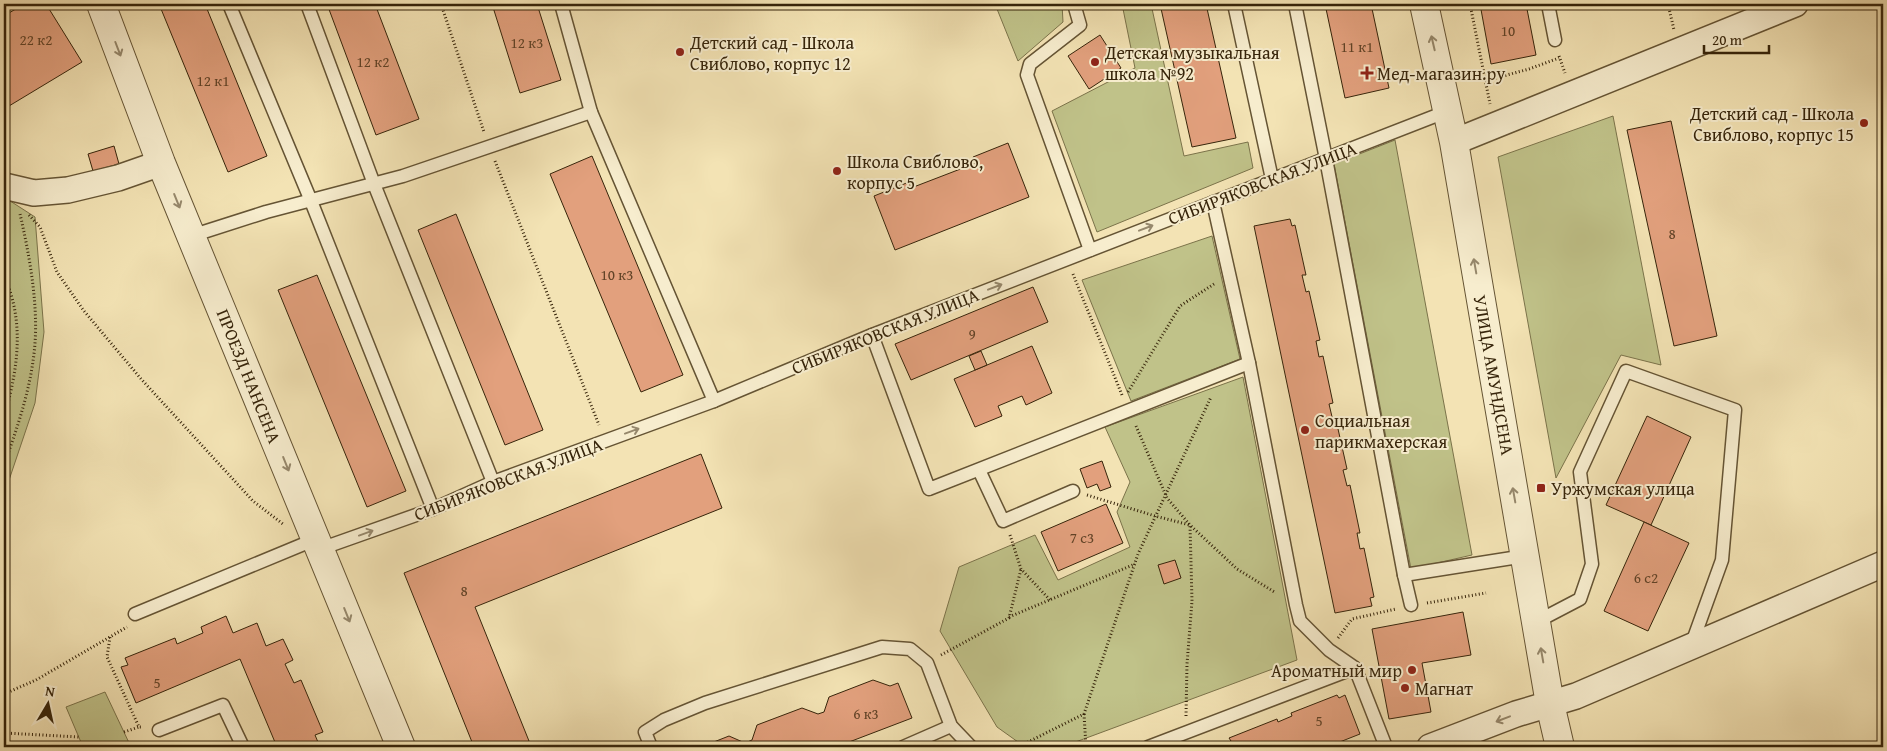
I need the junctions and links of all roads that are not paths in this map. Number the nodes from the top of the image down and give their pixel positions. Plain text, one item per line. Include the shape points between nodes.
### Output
1 (101, 4) edge
2 (229, 4) edge
3 (306, 4) edge
4 (561, 4) edge
5 (1074, 4) edge
6 (1234, 4) edge
7 (1295, 4) edge
8 (1424, 4) edge
9 (1548, 4) edge
10 (1795, 4) edge
11 (1555, 40) road end
12 (1448, 110) junction
13 (591, 112) junction
14 (1454, 142) junction
15 (1326, 159) junction
16 (161, 163) junction
17 (1272, 179) junction
18 (374, 184) junction
19 (5, 186) edge
20 (310, 200) junction
21 (1212, 202) junction
22 (191, 236) junction
23 (1090, 250) junction
24 (872, 335) junction
25 (1249, 363) junction
26 (714, 401) junction
27 (979, 470) junction
28 (492, 482) junction
29 (1072, 491) road end
30 (434, 509) junction
31 (315, 544) junction
32 (1525, 556) junction
33 (1883, 564) edge
34 (1404, 575) junction
35 (1411, 605) dead end
36 (133, 619) road end
37 (1536, 622) junction
38 (1691, 646) junction
39 (1355, 668) junction
40 (1550, 704) junction
41 (951, 726) junction
42 (158, 730) road end
43 (243, 747) edge
44 (401, 747) edge
45 (651, 747) edge
46 (903, 747) edge
47 (971, 747) edge
48 (1148, 747) edge
49 (1386, 747) edge
50 (1430, 747) edge
51 (1560, 747) edge

1 -> 16 street, ПРОЕЗД НАНСЕНА
2 - 20 lane
3 - 18 lane
4 - 13 lane
5 - 23 lane via 1080,25 1030,64 1027,75
6 - 17 lane
7 - 15 lane
12 -> 8 street, УЛИЦА АМУНДСЕНА
9 - 11 lane
10 - 14 street
12 - 14 street, УЛИЦА АМУНДСЕНА
12 - 15 lane, СИБИРЯКОВСКАЯ УЛИЦА
13 - 18 lane
13 - 26 lane
32 -> 14 street, УЛИЦА АМУНДСЕНА
15 - 17 lane, СИБИРЯКОВСКАЯ УЛИЦА
15 - 34 lane
16 - 19 street via 68,190 34,193
16 -> 22 street, ПРОЕЗД НАНСЕНА
17 - 21 lane, СИБИРЯКОВСКАЯ УЛИЦА
18 - 20 lane
18 - 28 lane
20 - 22 lane
20 - 30 lane
23 -> 21 lane, СИБИРЯКОВСКАЯ УЛИЦА
21 - 25 lane
22 -> 31 street, ПРОЕЗД НАНСЕНА
24 -> 23 lane, СИБИРЯКОВСКАЯ УЛИЦА
24 - 26 lane, СИБИРЯКОВСКАЯ УЛИЦА
24 - 27 lane via 929,489
25 - 27 lane
25 - 39 lane via 1300,621 1329,650
28 -> 26 lane, СИБИРЯКОВСКАЯ УЛИЦА
27 - 29 lane via 1003,521
28 - 30 lane, СИБИРЯКОВСКАЯ УЛИЦА
31 -> 30 lane, СИБИРЯКОВСКАЯ УЛИЦА
31 - 36 lane, СИБИРЯКОВСКАЯ УЛИЦА
31 -> 44 street, ПРОЕЗД НАНСЕНА
32 - 34 lane
32 - 37 street, УЛИЦА АМУНДСЕНА
33 - 38 street
34 - 35 lane
37 - 38 lane via 1580,599 1592,564 1580,472 1626,371 1735,410 1722,560
40 -> 37 street, УЛИЦА АМУНДСЕНА
38 - 40 street
39 - 48 lane
39 - 49 lane
40 -> 50 street
40 - 51 street, УЛИЦА АМУНДСЕНА
41 - 45 lane via 927,663 910,649 882,647 705,703 664,720 645,732
41 - 46 lane
41 - 47 lane
42 - 43 lane via 223,705

